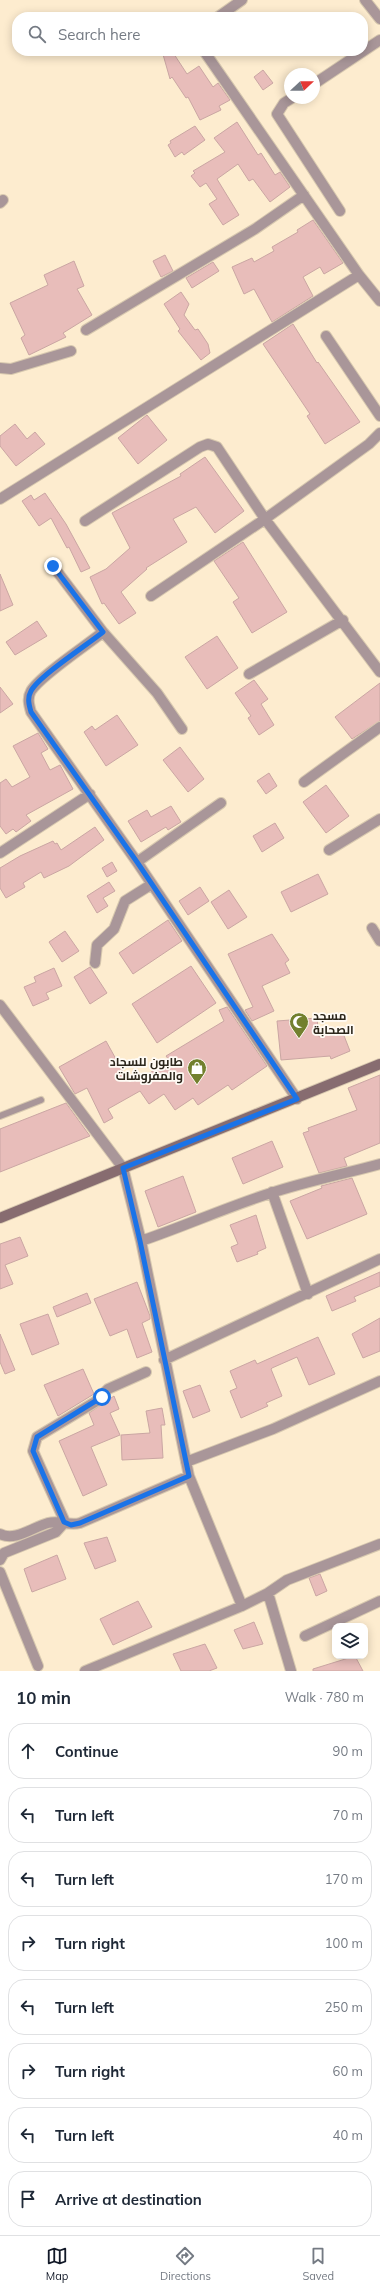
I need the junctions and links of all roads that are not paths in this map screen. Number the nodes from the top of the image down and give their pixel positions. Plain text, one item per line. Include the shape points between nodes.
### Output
1 (242, 0) edge
2 (365, 0) edge
3 (225, 12) edge
4 (380, 19) edge
5 (380, 40) edge
6 (368, 48) edge
7 (207, 56) edge
8 (356, 56) edge
9 (320, 80) edge
10 (284, 103) edge
11 (304, 195) junction
12 (340, 211) dead end
13 (359, 275) junction
14 (380, 301) edge
15 (86, 330) dead end
16 (326, 336) dead end
17 (71, 351) dead end
18 (0, 368) edge
19 (380, 416) edge
20 (380, 433) edge
21 (0, 499) edge
22 (266, 519) junction
23 (85, 521) dead end
24 (53, 566) dead end
25 (151, 596) dead end
26 (343, 620) junction
27 (103, 632) junction
28 (380, 672) edge
29 (249, 674) dead end
30 (380, 727) edge
31 (182, 729) dead end
32 (304, 782) dead end
33 (90, 794) junction
34 (221, 802) dead end
35 (380, 819) edge
36 (329, 850) dead end
37 (0, 853) edge
38 (137, 862) junction
39 (152, 884) junction
40 (372, 928) dead end
41 (380, 941) edge
42 (95, 963) dead end
43 (0, 1005) edge
44 (380, 1064) edge
45 (297, 1099) junction
46 (41, 1100) dead end
47 (0, 1116) edge
48 (380, 1164) edge
49 (123, 1168) junction
50 (272, 1192) junction
51 (0, 1218) edge
52 (140, 1241) junction
53 (380, 1260) edge
54 (308, 1294) junction
55 (164, 1360) junction
56 (146, 1372) dead end
57 (380, 1381) edge
58 (186, 1462) junction
59 (189, 1476) junction
60 (64, 1522) junction
61 (0, 1534) edge
62 (380, 1544) edge
63 (0, 1560) edge
64 (0, 1572) edge
65 (268, 1593) junction
66 (380, 1601) edge
67 (242, 1606) junction
68 (305, 1636) dead end
69 (38, 1666) dead end
70 (85, 1671) edge
71 (291, 1671) edge

1 - 3 street
2 - 4 street
5 - 6 street
7 - 11 street
8 - 9 street
10 - 12 street via 277,114
11 - 13 street
11 - 15 street via 255,229
13 - 14 street
13 - 21 street
16 - 19 street
17 - 18 street via 12,369
20 - 22 street via 369,444
22 - 23 street via 217,446 208,444
22 - 25 street
22 - 26 street
24 - 27 street
26 - 28 street
26 - 29 street
27 - 31 street via 157,693
27 - 33 street via 42,679 31,692 28,702 31,712
30 - 32 street
33 - 37 street
33 - 38 street
34 - 38 street
35 - 36 street
38 - 39 street
39 - 42 street via 125,901 114,929 97,945
39 - 45 street
40 - 41 street
43 - 49 street
44 - 45 main road
45 - 49 main road
46 - 47 lane
48 - 50 street
49 - 51 main road
49 - 52 street
50 - 52 street
50 - 54 street
52 - 55 street
53 - 54 street
54 - 55 street
55 - 58 street
56 - 60 street via 108,1389 95,1402 37,1437 33,1451
57 - 58 street via 273,1429
58 - 59 street
59 - 60 street via 80,1523 71,1525
59 - 67 street
60 - 61 street via 48,1523 11,1537
60 - 63 street via 56,1532 4,1553
62 - 65 street via 287,1580
64 - 69 street
65 - 67 street
65 - 71 street
66 - 68 street
67 - 70 street

